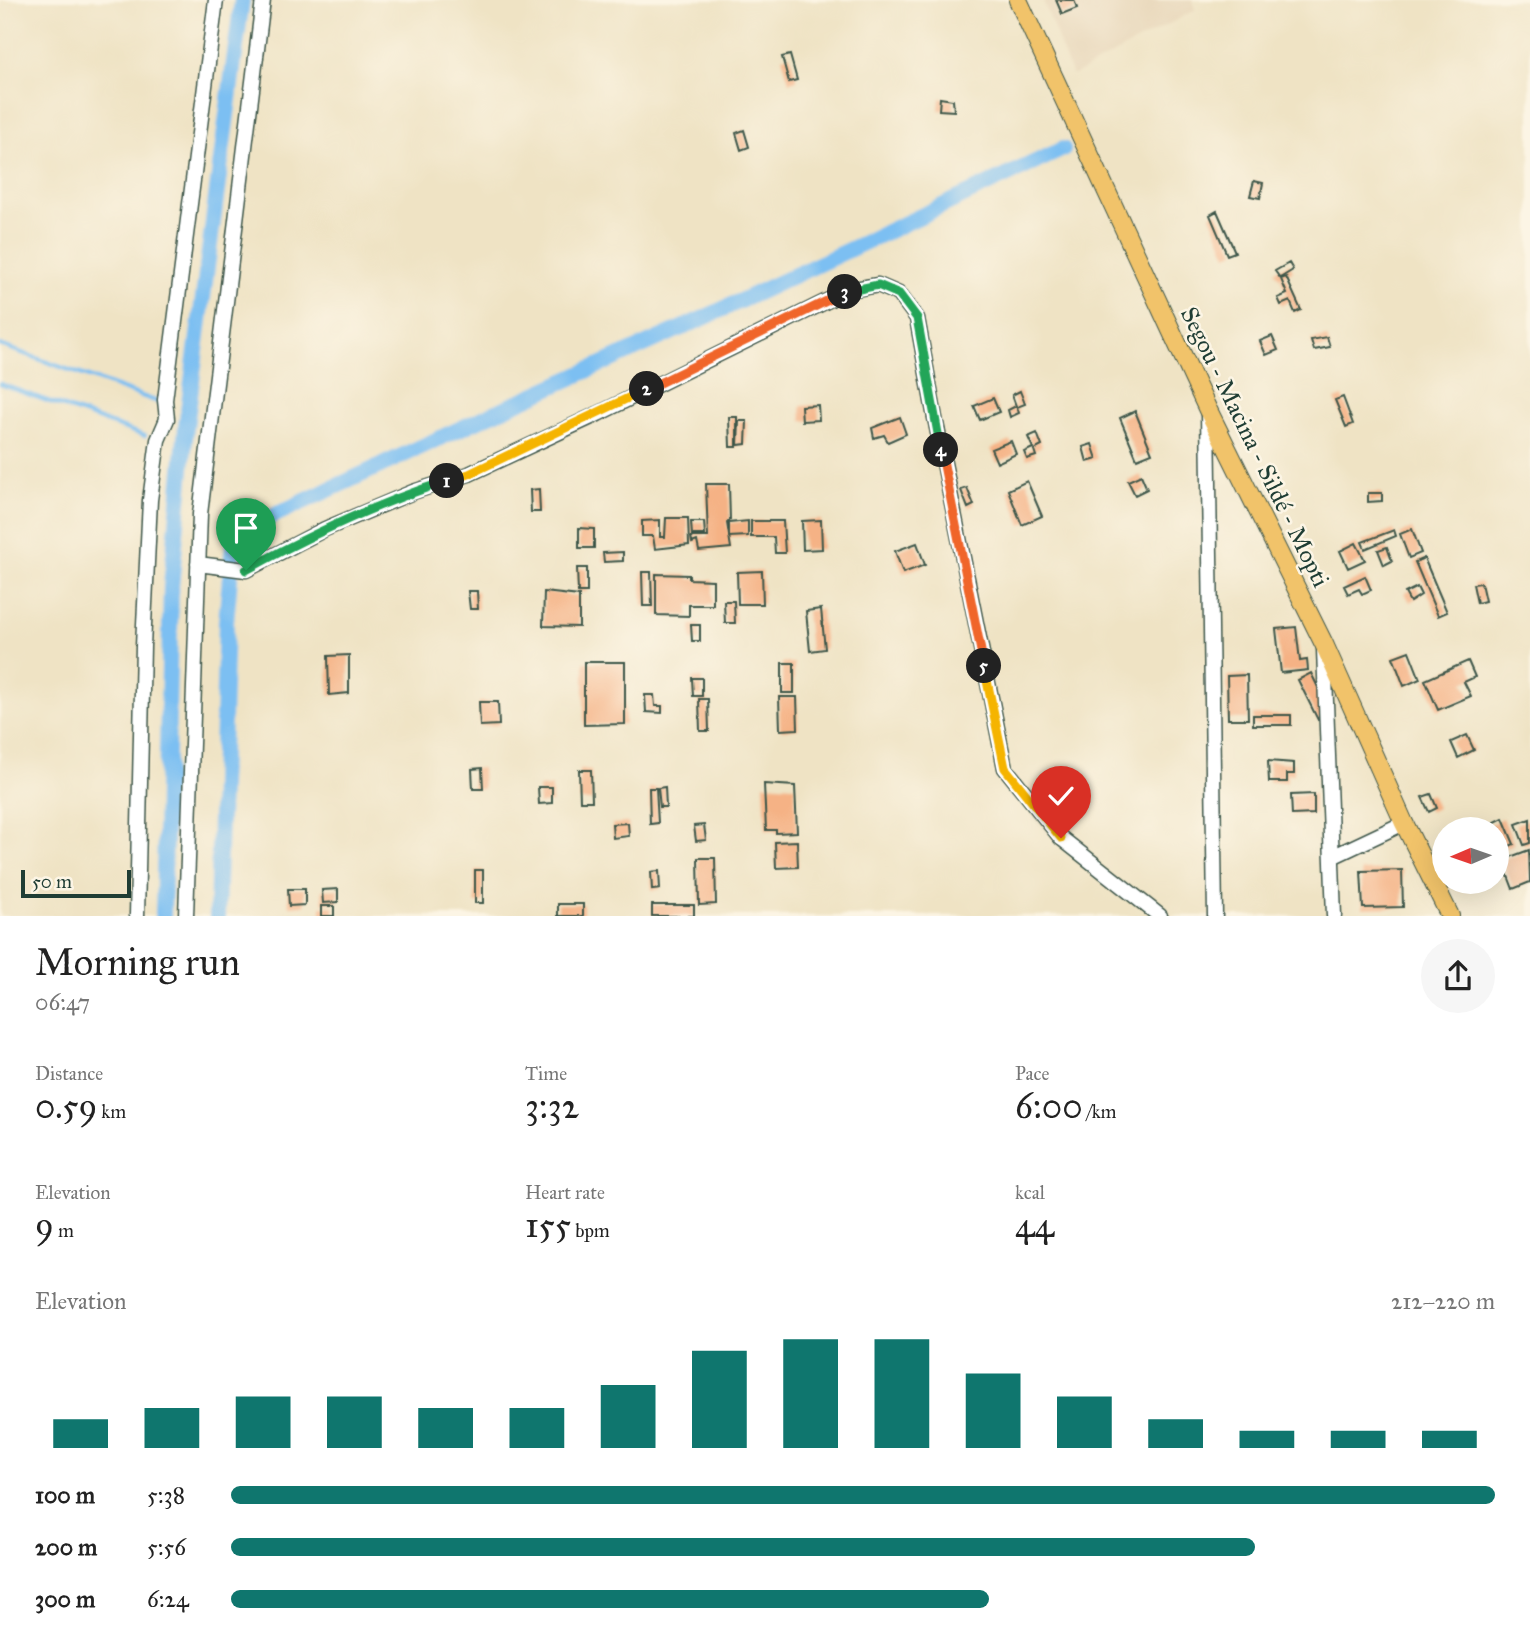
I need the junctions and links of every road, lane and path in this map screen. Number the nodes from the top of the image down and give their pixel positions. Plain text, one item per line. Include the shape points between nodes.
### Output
1 (215, 0) edge
2 (263, 0) edge
3 (1018, 0) edge
4 (1208, 410) junction
5 (205, 565) junction
6 (1324, 644) junction
7 (1404, 823) junction
8 (1332, 857) junction
9 (137, 915) edge
10 (186, 915) edge
11 (1160, 915) edge
12 (1215, 915) edge
13 (1334, 915) edge
14 (1450, 915) edge

1 - 9 street via 165,400 167,419 158,440 150,500
2 - 5 street via 202,500
3 - 4 main road, Segou - Macina - Sildé - Mopti
4 - 6 main road, Segou - Macina - Sildé - Mopti
4 - 12 street
5 - 10 street
5 - 11 street via 246,570 325,529 493,463 849,290 878,285 899,294 917,318 1005,768 1061,838
6 - 7 main road, Segou - Macina - Sildé - Mopti
6 - 8 street
7 - 8 street
7 - 14 main road, Segou - Macina - Sildé - Mopti
8 - 13 street

